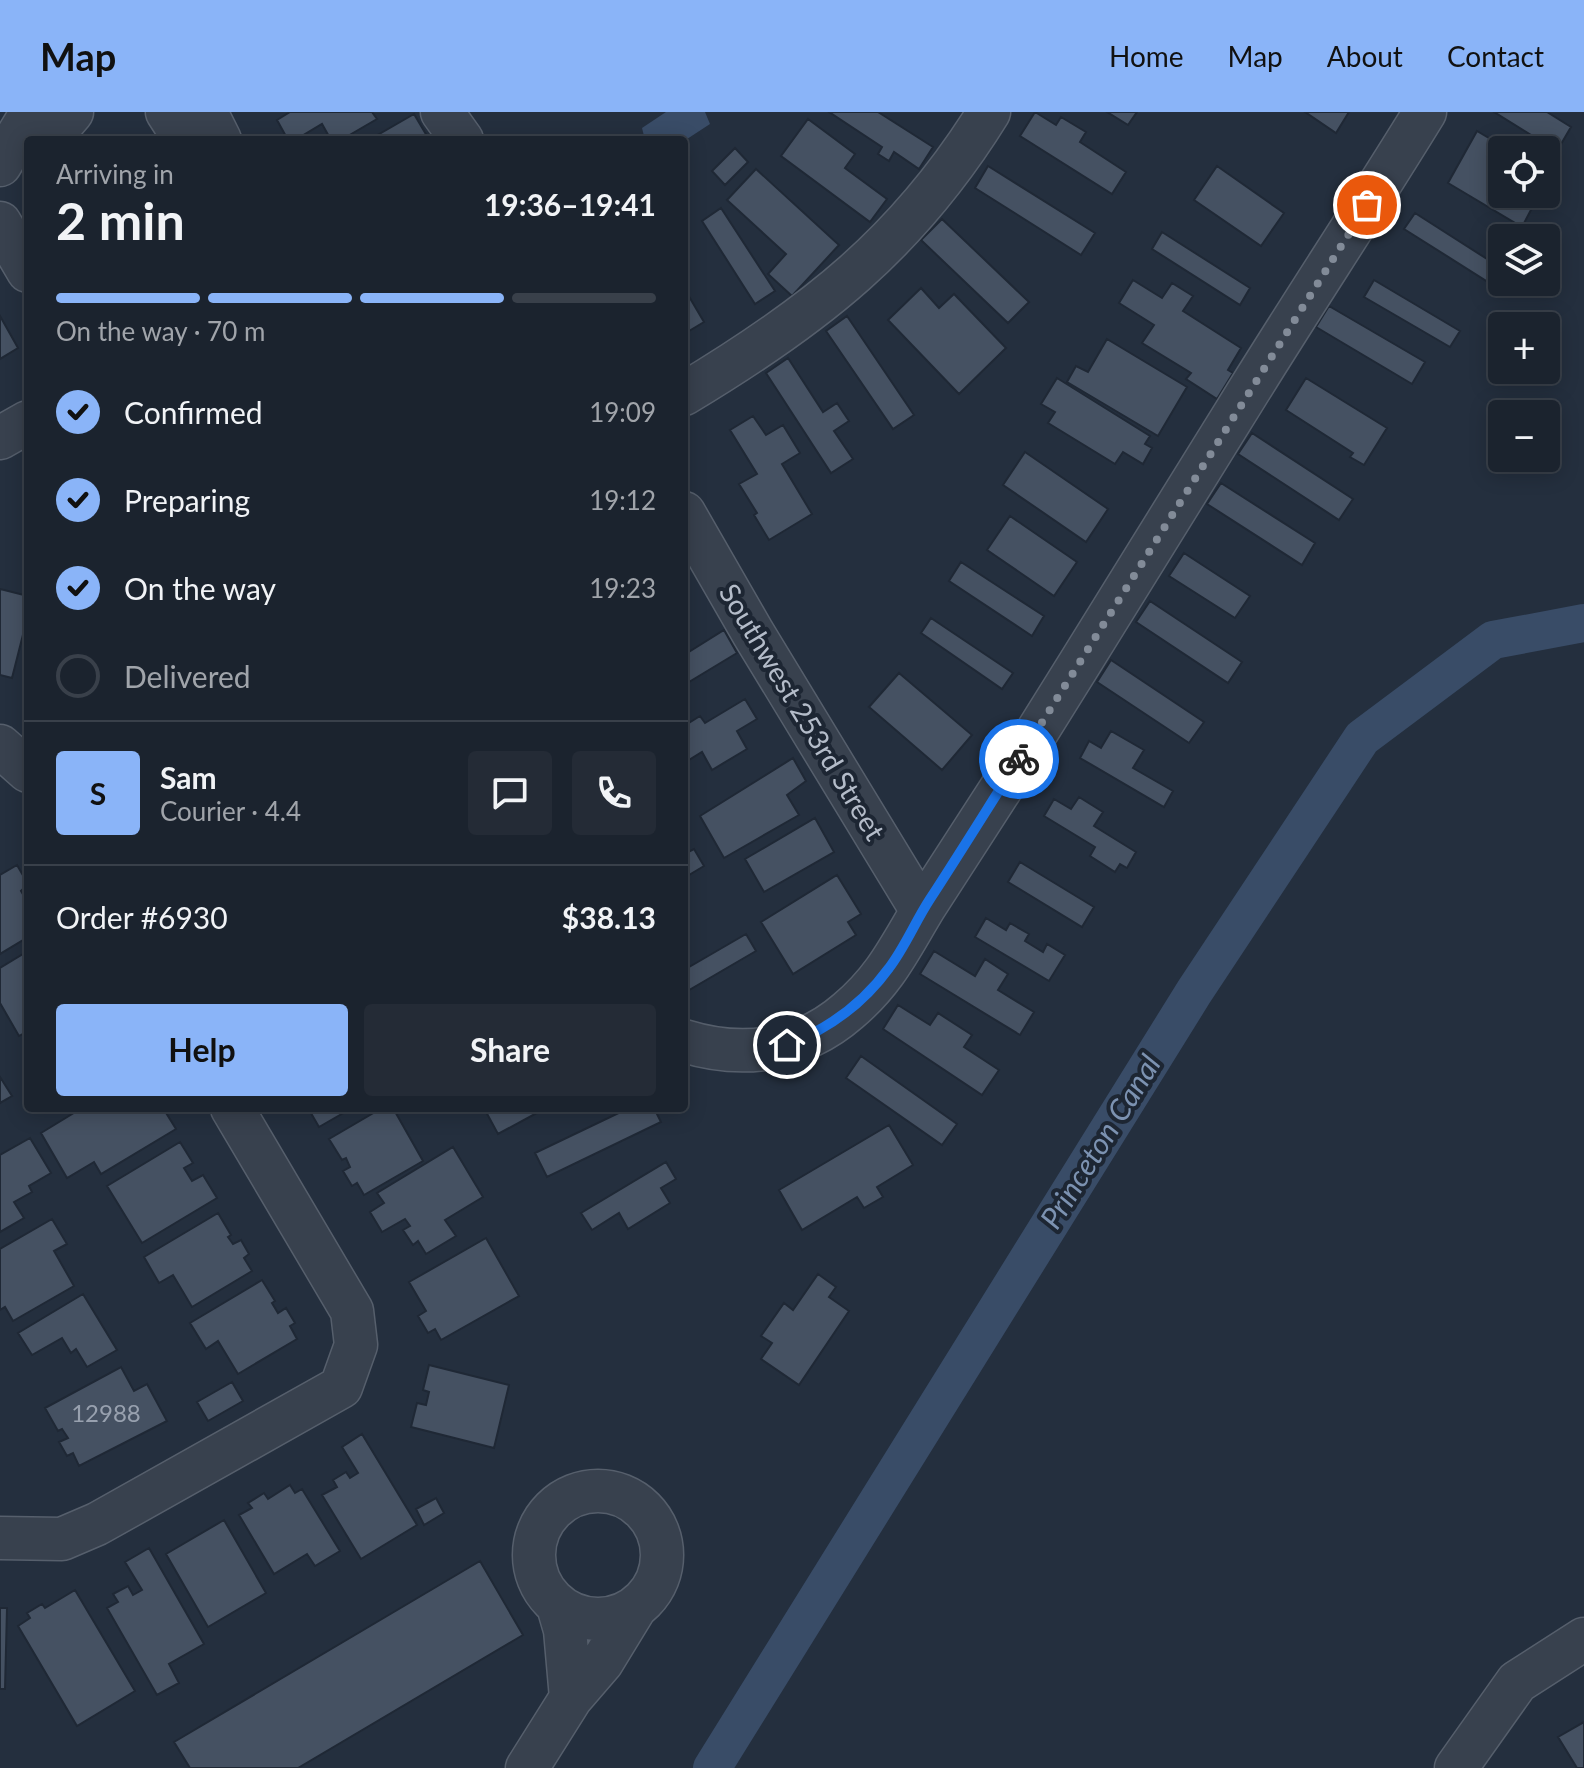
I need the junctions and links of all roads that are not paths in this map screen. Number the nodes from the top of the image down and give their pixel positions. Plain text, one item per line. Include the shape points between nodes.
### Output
1 (32, 112) edge
2 (72, 112) edge
3 (167, 112) edge
4 (206, 112) edge
5 (442, 112) edge
6 (989, 112) edge
7 (1425, 112) edge
8 (51, 136) edge
9 (182, 136) edge
10 (218, 136) edge
11 (459, 136) edge
12 (24, 159) edge
13 (0, 165) edge
14 (0, 174) edge
15 (0, 223) edge
16 (24, 264) edge
17 (688, 392) edge
18 (24, 424) edge
19 (0, 438) edge
20 (688, 520) edge
21 (922, 911) junction
22 (688, 1042) edge
23 (234, 1112) edge
24 (0, 1538) edge
25 (558, 1606) junction
26 (635, 1608) junction
27 (1584, 1639) edge
28 (571, 1698) junction
29 (527, 1768) edge
30 (1456, 1768) edge

1 - 13 street
2 - 8 street
3 - 9 street
4 - 10 street
5 - 11 street
6 - 17 street via 933,193 857,273 759,349
7 - 21 street
12 - 14 street
15 - 16 street
18 - 19 street
20 - 21 street, Southwest 253rd Street
21 - 22 street via 881,979 826,1027 761,1051
23 - 24 street via 352,1311 356,1345 341,1387 97,1524 62,1539
25 - 26 street via 604,1620
25 - 26 street via 537,1576 538,1532 566,1499 601,1491 634,1502 657,1528 662,1546 658,1581
25 - 28 street
26 - 28 street via 602,1662
27 - 30 street via 1517,1682
28 - 29 street

